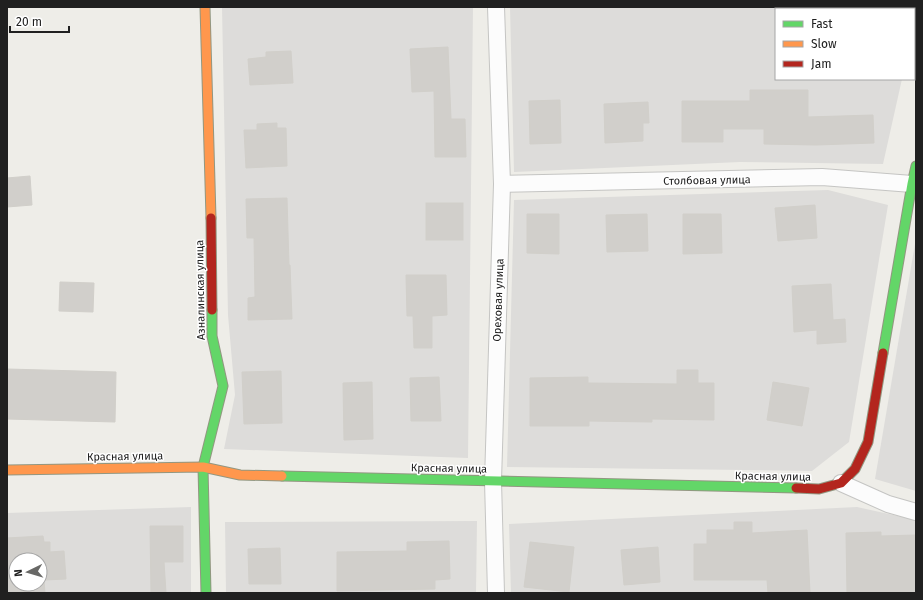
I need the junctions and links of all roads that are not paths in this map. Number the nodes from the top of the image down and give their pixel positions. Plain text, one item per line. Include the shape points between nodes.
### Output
1 (204, 7) edge
2 (496, 7) edge
3 (916, 166) edge
4 (502, 184) junction
5 (912, 184) junction
6 (204, 467) junction
7 (7, 470) edge
8 (493, 481) junction
9 (841, 483) junction
10 (916, 512) edge
11 (206, 593) edge
12 (496, 593) edge

1 - 6 street, Азналинская улица via 212,336 223,386
2 - 4 street, Ореховая улица
3 - 5 street
4 - 5 street, Столбовая улица via 822,177
4 - 8 street, Ореховая улица
5 - 9 street, Красная улица via 868,442 855,469
6 - 7 street, Красная улица
6 - 8 street, Красная улица via 240,475
6 - 11 street, Азналинская улица
8 - 9 street, Красная улица via 819,489
8 - 12 street, Ореховая улица
9 - 10 street via 888,504

